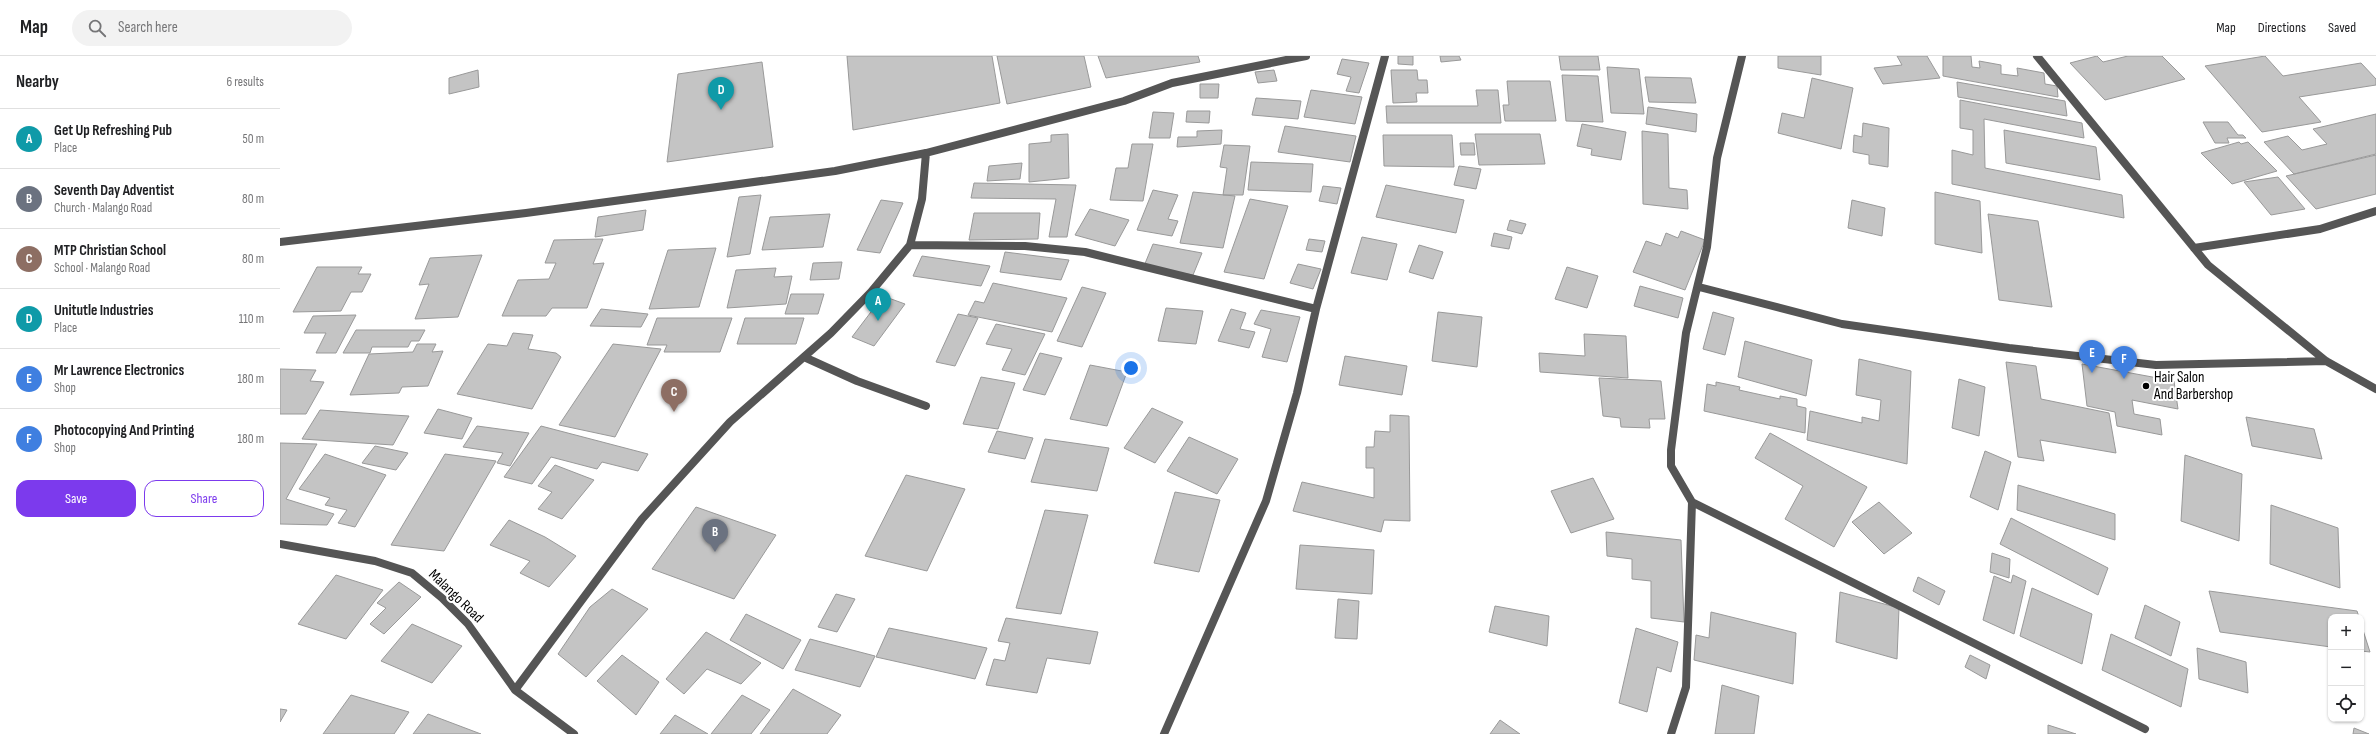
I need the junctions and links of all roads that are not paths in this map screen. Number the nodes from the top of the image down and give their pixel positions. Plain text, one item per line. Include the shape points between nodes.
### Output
1 (1306, 56) edge
2 (1385, 56) edge
3 (1742, 56) edge
4 (2037, 56) edge
5 (926, 153) junction
6 (2376, 211) edge
7 (280, 242) edge
8 (910, 245) junction
9 (2194, 248) junction
10 (1699, 287) junction
11 (1316, 309) junction
12 (804, 358) junction
13 (2326, 360) junction
14 (2376, 389) edge
15 (926, 406) dead end
16 (1692, 502) junction
17 (280, 544) edge
18 (515, 690) junction
19 (2145, 729) dead end
20 (574, 734) edge
21 (1164, 734) edge
22 (1671, 734) edge

1 - 5 street via 1172,83 1124,101
2 - 11 street
3 - 10 street via 1717,158 1707,247
4 - 9 street
5 - 7 street via 835,171
5 - 8 street via 922,199
6 - 9 street via 2320,229
8 - 11 street via 1025,246 1085,252
8 - 12 street via 870,292
9 - 13 street via 2208,265
10 - 13 street via 1842,324 2156,365
10 - 16 street via 1686,332 1671,450 1672,466
11 - 21 street via 1297,393 1266,501
12 - 15 street
12 - 18 street via 730,422 642,519
13 - 14 street
16 - 19 street
16 - 22 street via 1686,687
17 - 18 street, Malango Road via 375,561 412,573 468,624
18 - 20 street, Malango Road

